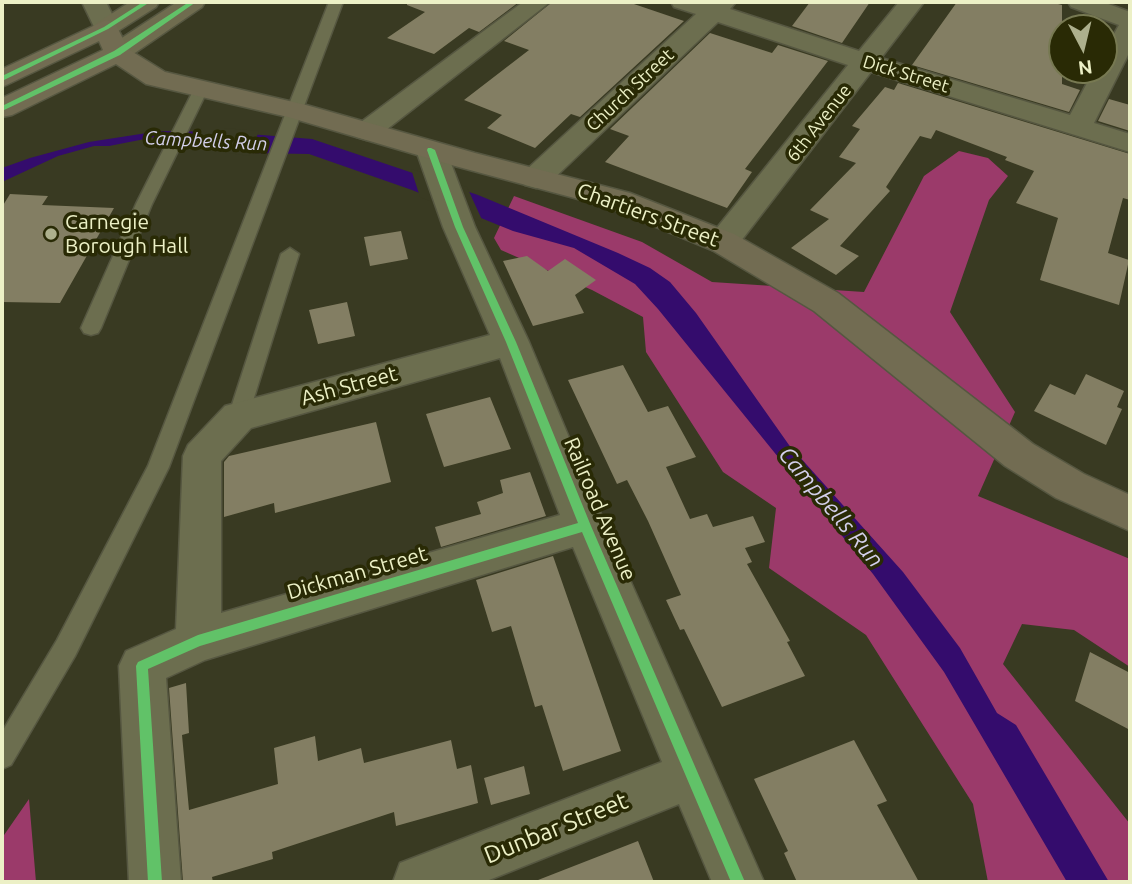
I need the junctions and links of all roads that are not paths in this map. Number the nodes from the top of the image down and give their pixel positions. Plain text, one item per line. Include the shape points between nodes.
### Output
1 (94, 2) edge
2 (147, 2) edge
3 (193, 2) edge
4 (336, 2) edge
5 (538, 2) edge
6 (683, 2) edge
7 (912, 2) edge
8 (1080, 2) edge
9 (718, 7) edge
10 (1130, 20) edge
11 (1130, 27) edge
12 (106, 28) junction
13 (117, 53) junction
14 (866, 62) junction
15 (2, 79) edge
16 (201, 89) junction
17 (2, 109) edge
18 (291, 122) junction
19 (1078, 126) junction
20 (367, 131) junction
21 (1130, 143) edge
22 (430, 150) junction
23 (536, 178) junction
24 (723, 242) junction
25 (290, 254) dead end
26 (91, 328) dead end
27 (511, 342) junction
28 (237, 417) junction
29 (1130, 514) edge
30 (585, 526) junction
31 (198, 640) junction
32 (2, 756) edge
33 (693, 774) junction
34 (155, 882) edge
35 (419, 882) edge
36 (738, 882) edge

1 - 12 street
2 - 12 main road
3 - 13 main road
4 - 18 lane
5 - 20 street
6 - 9 street, Dick Street
7 - 14 street, 6th Avenue
8 - 10 street
9 - 14 street, Dick Street
9 - 23 street, Church Street
11 - 19 street
12 - 13 main road
12 - 15 main road
13 - 16 main road, Chartiers Street via 156,78
13 - 17 main road
14 - 19 street, Dick Street
14 - 24 street, 6th Avenue
16 - 18 main road, Chartiers Street
16 - 26 lane via 144,204
18 - 20 main road, Chartiers Street
18 - 32 lane via 158,467 66,648
19 - 21 street, Dick Street
20 - 22 main road, Chartiers Street
22 - 23 main road, Chartiers Street
22 - 27 street, Railroad Avenue
23 - 24 main road, Chartiers Street via 619,200
24 - 29 main road, Chartiers Street via 826,302 1019,455
25 - 28 lane
27 - 28 street, Ash Street
27 - 30 street, Railroad Avenue
28 - 31 street via 202,456
30 - 31 street, Dickman Street
30 - 33 street, Railroad Avenue
31 - 34 street, Dickman Street via 142,666
33 - 35 street, Dunbar Street
33 - 36 street, Railroad Avenue

